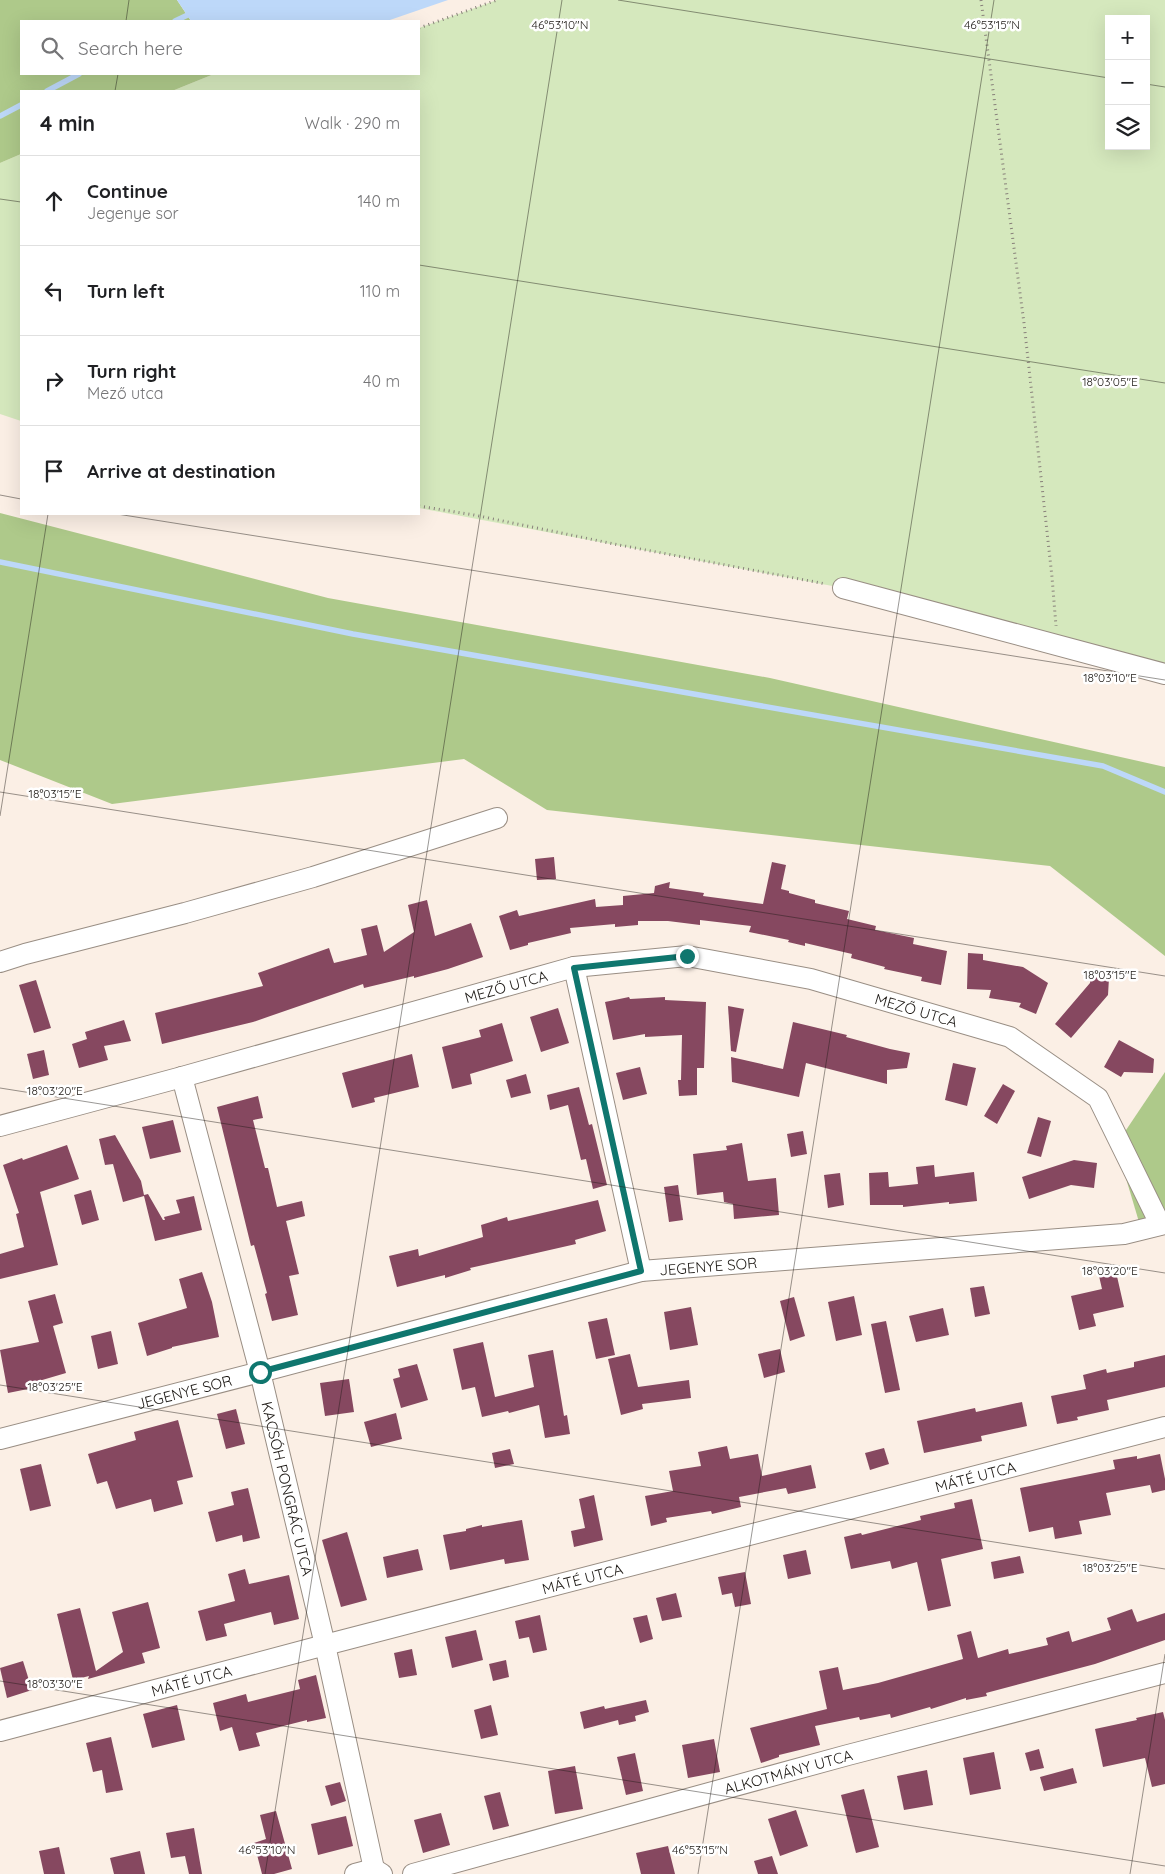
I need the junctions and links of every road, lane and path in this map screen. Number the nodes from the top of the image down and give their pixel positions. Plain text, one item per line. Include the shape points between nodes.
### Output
1 (497, 0) edge
2 (981, 0) edge
3 (420, 28) edge
4 (420, 506) edge
5 (843, 588) joint
6 (1058, 644) junction
7 (1165, 674) edge
8 (497, 818) dead end
9 (0, 962) edge
10 (574, 968) junction
11 (182, 1077) junction
12 (0, 1126) edge
13 (1162, 1224) edge
14 (641, 1271) junction
15 (260, 1372) junction
16 (1165, 1427) edge
17 (0, 1439) edge
18 (325, 1645) junction
19 (1165, 1672) edge
20 (0, 1731) edge
21 (372, 1873) edge
22 (413, 1874) edge

1 - 3 path
2 - 6 path via 1024,323
4 - 5 path
5 - 6 street
6 - 7 street
8 - 9 street via 313,877
10 - 11 street, MEZŐ UTCA
10 - 13 street, MEZŐ UTCA via 687,956 811,979 1010,1037 1098,1098
10 - 14 street
11 - 12 street, MEZŐ UTCA
11 - 15 street, KACSÓH PONGRÁC UTCA
13 - 14 street, JEGENYE SOR via 1124,1234
14 - 15 street, JEGENYE SOR
15 - 17 street, JEGENYE SOR
15 - 18 street, KACSÓH PONGRÁC UTCA
16 - 18 street, MÁTÉ UTCA
18 - 20 street, MÁTÉ UTCA
18 - 21 street, KACSÓH PONGRÁC UTCA
19 - 22 street, ALKOTMÁNY UTCA

